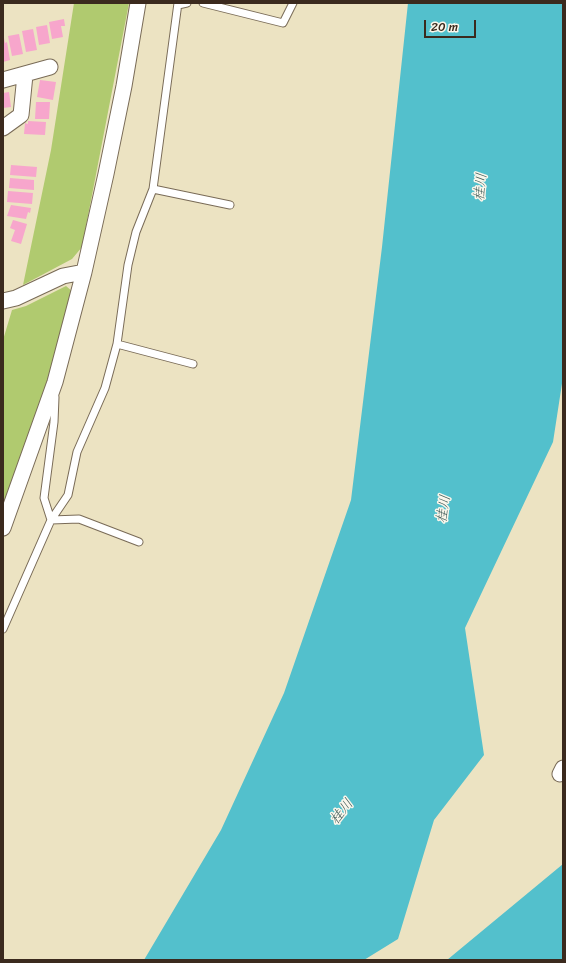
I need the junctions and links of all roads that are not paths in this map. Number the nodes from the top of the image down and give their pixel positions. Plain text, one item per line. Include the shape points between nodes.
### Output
1 (138, 3) edge
2 (187, 3) edge
3 (203, 3) edge
4 (293, 3) edge
5 (178, 4) edge
6 (50, 67) dead end
7 (25, 75) junction
8 (3, 80) edge
9 (3, 128) edge
10 (153, 189) junction
11 (230, 205) dead end
12 (84, 272) junction
13 (3, 301) edge
14 (117, 344) junction
15 (193, 364) dead end
16 (55, 382) junction
17 (51, 520) junction
18 (3, 528) edge
19 (139, 542) dead end
20 (3, 629) edge

1 - 12 street via 124,86
2 - 5 lane
3 - 4 lane via 283,23
5 - 10 lane
6 - 7 street
7 - 8 street
7 - 9 street via 21,115
10 - 11 lane
10 - 14 lane via 136,232 128,265
12 - 13 street via 63,276 16,298
12 - 16 street
14 - 15 lane
14 - 17 lane via 105,388 77,452 68,495
16 - 17 lane via 54,422 44,498
16 - 18 street
17 - 19 lane via 79,519
17 - 20 lane

